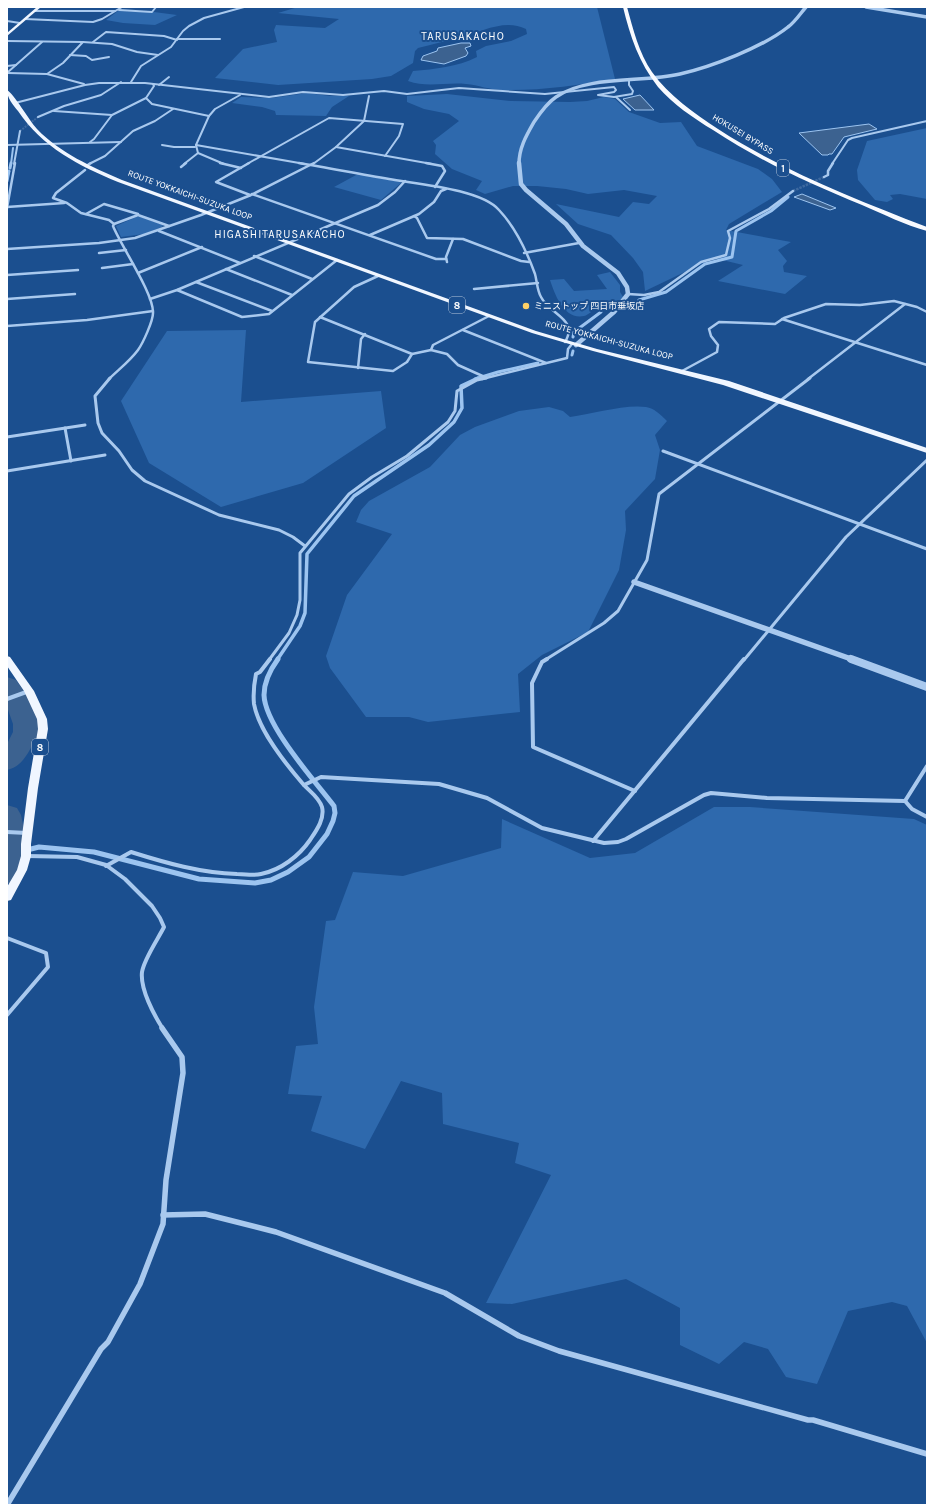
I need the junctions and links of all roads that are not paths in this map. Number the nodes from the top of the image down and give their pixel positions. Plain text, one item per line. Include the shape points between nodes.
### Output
1 (39, 7) edge
2 (122, 7) edge
3 (156, 7) edge
4 (244, 7) edge
5 (625, 7) edge
6 (806, 7) edge
7 (866, 7) edge
8 (117, 10) junction
9 (35, 11) junction
10 (927, 17) edge
11 (25, 19) junction
12 (7, 21) edge
13 (20, 23) junction
14 (7, 35) edge
15 (177, 39) junction
16 (220, 39) dead end
17 (7, 41) edge
18 (42, 42) junction
19 (84, 42) junction
20 (93, 42) junction
21 (70, 55) junction
22 (159, 55) junction
23 (108, 57) dead end
24 (16, 65) junction
25 (7, 66) edge
26 (47, 74) junction
27 (169, 77) dead end
28 (655, 79) junction
29 (629, 81) junction
30 (121, 82) junction
31 (131, 82) junction
32 (153, 84) junction
33 (85, 85) junction
34 (159, 85) junction
35 (7, 91) edge
36 (564, 93) junction
37 (240, 95) junction
38 (369, 96) dead end
39 (616, 97) junction
40 (146, 98) junction
41 (12, 104) junction
42 (173, 109) junction
43 (630, 110) dead end
44 (51, 111) junction
45 (112, 115) junction
46 (209, 116) junction
47 (38, 117) tunnel mouth
48 (364, 121) junction
49 (927, 121) edge
50 (20, 131) tunnel mouth
51 (90, 142) junction
52 (121, 142) junction
53 (50, 143) junction
54 (7, 144) edge
55 (18, 144) junction
56 (162, 145) dead end
57 (196, 146) junction
58 (336, 147) junction
59 (198, 153) junction
60 (261, 156) junction
61 (385, 156) junction
62 (312, 165) junction
63 (181, 166) dead end
64 (86, 168) junction
65 (241, 168) junction
66 (824, 177) tunnel mouth
67 (405, 181) junction
68 (435, 187) junction
69 (446, 189) junction
70 (793, 191) tunnel mouth
71 (251, 195) junction
72 (67, 203) junction
73 (7, 207) edge
74 (206, 213) junction
75 (86, 214) junction
76 (138, 214) junction
77 (414, 216) junction
78 (334, 223) junction
79 (114, 224) junction
80 (169, 226) junction
81 (927, 229) edge
82 (158, 231) junction
83 (370, 236) junction
84 (453, 239) junction
85 (120, 241) junction
86 (288, 242) junction
87 (579, 243) junction
88 (202, 247) junction
89 (7, 249) edge
90 (126, 250) junction
91 (99, 253) dead end
92 (524, 253) junction
93 (254, 256) junction
94 (337, 260) junction
95 (529, 262) junction
96 (240, 263) junction
97 (133, 264) junction
98 (102, 268) dead end
99 (226, 269) junction
100 (78, 270) dead end
101 (138, 273) junction
102 (7, 275) edge
103 (378, 276) junction
104 (312, 279) junction
105 (196, 282) junction
106 (538, 283) junction
107 (474, 289) dead end
108 (177, 290) junction
109 (75, 294) dead end
110 (628, 294) junction
111 (292, 295) junction
112 (7, 299) edge
113 (150, 299) junction
114 (905, 304) junction
115 (153, 311) junction
116 (272, 311) junction
117 (927, 312) edge
118 (489, 316) junction
119 (320, 317) junction
120 (782, 319) junction
121 (7, 326) edge
122 (462, 330) junction
123 (365, 334) junction
124 (564, 342) junction
125 (855, 342) junction
126 (574, 344) junction
127 (431, 350) junction
128 (412, 354) junction
129 (547, 363) junction
130 (927, 365) edge
131 (358, 368) junction
132 (682, 371) junction
133 (486, 377) junction
134 (780, 401) junction
135 (85, 425) dead end
136 (64, 428) junction
137 (7, 437) edge
138 (663, 451) dead end
139 (927, 451) edge
140 (105, 455) dead end
141 (927, 460) edge
142 (71, 461) junction
143 (698, 464) junction
144 (7, 472) edge
145 (859, 524) junction
146 (304, 546) junction
147 (927, 549) edge
148 (634, 582) junction
149 (769, 629) junction
150 (7, 659) edge
151 (927, 688) edge
152 (27, 692) junction
153 (7, 699) edge
154 (927, 766) edge
155 (305, 784) junction
156 (635, 791) junction
157 (905, 801) junction
158 (927, 817) edge
159 (7, 832) edge
160 (594, 840) junction
161 (27, 846) junction
162 (108, 865) junction
163 (7, 897) edge
164 (7, 938) edge
165 (7, 1015) edge
166 (164, 1215) junction
167 (927, 1454) edge
168 (7, 1505) edge

1 - 9 main road
2 - 8 street
3 - 8 street via 152,12
4 - 15 street via 196,22 185,29
5 - 28 highway, HOKUSEI BYPASS / 1 via 634,42
6 - 28 street via 787,28 745,51 708,67
7 - 10 street
8 - 9 street
8 - 11 street via 93,22
9 - 11 main road
11 - 13 main road
12 - 13 street
13 - 14 main road
15 - 16 street
15 - 20 street via 106,32
15 - 22 street
17 - 18 street
18 - 19 street
18 - 24 street
19 - 20 street
19 - 21 street
20 - 22 street
21 - 23 street via 86,56 92,60
21 - 26 street
22 - 31 street via 141,66
24 - 25 street
24 - 26 street via 8,73
26 - 33 street
27 - 34 street
28 - 29 street
28 - 81 highway, HOKUSEI BYPASS / 1 via 695,116 766,159 840,194
29 - 36 street via 570,89
29 - 39 street via 632,94
30 - 31 street
30 - 33 street
30 - 44 street via 114,91 105,95
31 - 32 street
32 - 34 street
32 - 40 street
33 - 41 street
34 - 37 street
35 - 41 main road, ROUTE YOKKAICHI-SUZUKA LOOP / 8
36 - 37 street via 532,94 459,88 407,94 384,91 338,95 303,92 269,97
36 - 39 street via 606,86 614,87 616,90 598,95
36 - 87 street via 544,107 521,146 521,184 540,204 566,224
37 - 46 street via 215,109
38 - 48 street
39 - 43 street
40 - 42 street via 152,104
40 - 45 street
41 - 53 main road, ROUTE YOKKAICHI-SUZUKA LOOP / 8
42 - 46 street
42 - 52 street via 134,131
44 - 45 street
44 - 47 street
45 - 51 street
46 - 57 street
48 - 58 street
48 - 60 street via 329,118
48 - 61 street via 403,124 399,136
49 - 66 street via 848,140 828,175
50 - 55 street
51 - 52 street
51 - 53 street
52 - 64 street
53 - 55 street
53 - 64 main road, ROUTE YOKKAICHI-SUZUKA LOOP / 8
54 - 55 street
55 - 73 street
56 - 57 street
57 - 59 street
57 - 60 street
58 - 61 street
58 - 62 street
59 - 63 street
59 - 65 street via 216,162
60 - 62 street
60 - 65 street
61 - 68 street via 442,166 445,171
62 - 67 street
62 - 71 street
64 - 72 street via 54,195 55,200
64 - 74 main road, ROUTE YOKKAICHI-SUZUKA LOOP / 8
65 - 71 street via 216,182
67 - 68 street
67 - 78 street via 382,203
68 - 69 street
69 - 77 street via 441,191 429,206
69 - 92 street via 473,196 496,206
70 - 110 street via 769,209 728,231 730,238 726,255 701,262 658,292 644,295
71 - 74 street
71 - 78 street
72 - 73 street
72 - 75 street
74 - 80 street
74 - 86 main road, ROUTE YOKKAICHI-SUZUKA LOOP / 8
75 - 76 street via 104,204
75 - 79 street via 109,220
76 - 79 street
76 - 80 street
77 - 83 street
77 - 84 street via 427,238
78 - 83 street
78 - 86 street
79 - 85 street via 112,226
80 - 82 street
82 - 85 street
82 - 88 street
83 - 84 street via 436,259 446,260
84 - 95 street via 463,239
85 - 89 street
85 - 90 street
86 - 93 street
86 - 94 main road, ROUTE YOKKAICHI-SUZUKA LOOP / 8
87 - 92 street
87 - 110 street via 622,278
88 - 96 street
88 - 101 street
90 - 91 street
90 - 97 street
92 - 95 street
93 - 96 street
93 - 104 street
94 - 103 main road, ROUTE YOKKAICHI-SUZUKA LOOP / 8
94 - 104 street
95 - 106 street
96 - 99 street
97 - 98 street
97 - 101 street
99 - 105 street
99 - 111 street
100 - 102 street
101 - 113 street
103 - 118 main road, ROUTE YOKKAICHI-SUZUKA LOOP / 8
103 - 119 street via 354,287
104 - 111 street
105 - 108 street
105 - 116 street
106 - 107 street
106 - 124 street via 541,298 569,324 568,337
108 - 113 street
108 - 116 street via 242,317 269,314
109 - 112 street
110 - 126 street via 614,312
111 - 116 street
113 - 115 street
114 - 117 street
114 - 120 street via 894,301 860,305 826,304
114 - 125 street
115 - 121 street via 88,320
115 - 146 street via 138,350 95,396 98,423 102,433 145,482 219,515 280,530
118 - 122 street
118 - 124 main road, ROUTE YOKKAICHI-SUZUKA LOOP / 8
119 - 123 street
119 - 131 street via 315,322 308,362
120 - 125 street
120 - 132 street via 775,324 724,321 716,323 708,334 718,345 717,352
122 - 127 street via 433,345
122 - 129 street
123 - 128 street
123 - 131 street via 361,339
124 - 126 main road, ROUTE YOKKAICHI-SUZUKA LOOP / 8
125 - 130 street
125 - 134 street
126 - 129 street via 568,348 566,358
126 - 132 main road, ROUTE YOKKAICHI-SUZUKA LOOP / 8
127 - 128 street
127 - 133 street via 447,354 458,365
128 - 131 street via 407,362 393,372
129 - 133 street
132 - 134 main road, ROUTE YOKKAICHI-SUZUKA LOOP / 8
133 - 146 street via 457,391 455,411 448,422 407,456 357,487
134 - 139 main road, ROUTE YOKKAICHI-SUZUKA LOOP / 8
134 - 143 street
135 - 136 street
136 - 137 street
136 - 142 street
138 - 143 street
140 - 142 street
141 - 145 street
142 - 144 street
143 - 145 street
143 - 148 street via 659,494 647,560
145 - 147 street
145 - 149 street
146 - 155 street via 300,554 300,604 296,620 280,647 256,674 253,686 257,714 282,755
148 - 149 street
148 - 156 street via 618,611 542,662 532,682 532,743 533,747
149 - 151 street
149 - 156 street
150 - 152 main road, 8
152 - 153 street
152 - 161 main road, 8 via 42,719 43,729
154 - 157 street
155 - 160 street via 321,777 439,784 487,798 542,828
155 - 162 street via 320,802 323,817 301,852 269,871 256,875 221,873 176,865 131,852
156 - 160 street
157 - 158 street via 912,809
157 - 160 street via 767,798 711,793 626,839 604,843
159 - 161 street
161 - 162 street
161 - 163 main road, 8 via 22,870
162 - 166 street via 158,913 164,927 146,958 142,972 143,984 153,1014 182,1057 183,1073 166,1180
164 - 165 street via 46,953 48,967
166 - 167 street via 206,1214 276,1232 445,1293 519,1336 559,1351 813,1420
166 - 168 street via 163,1224 140,1284 127,1309

